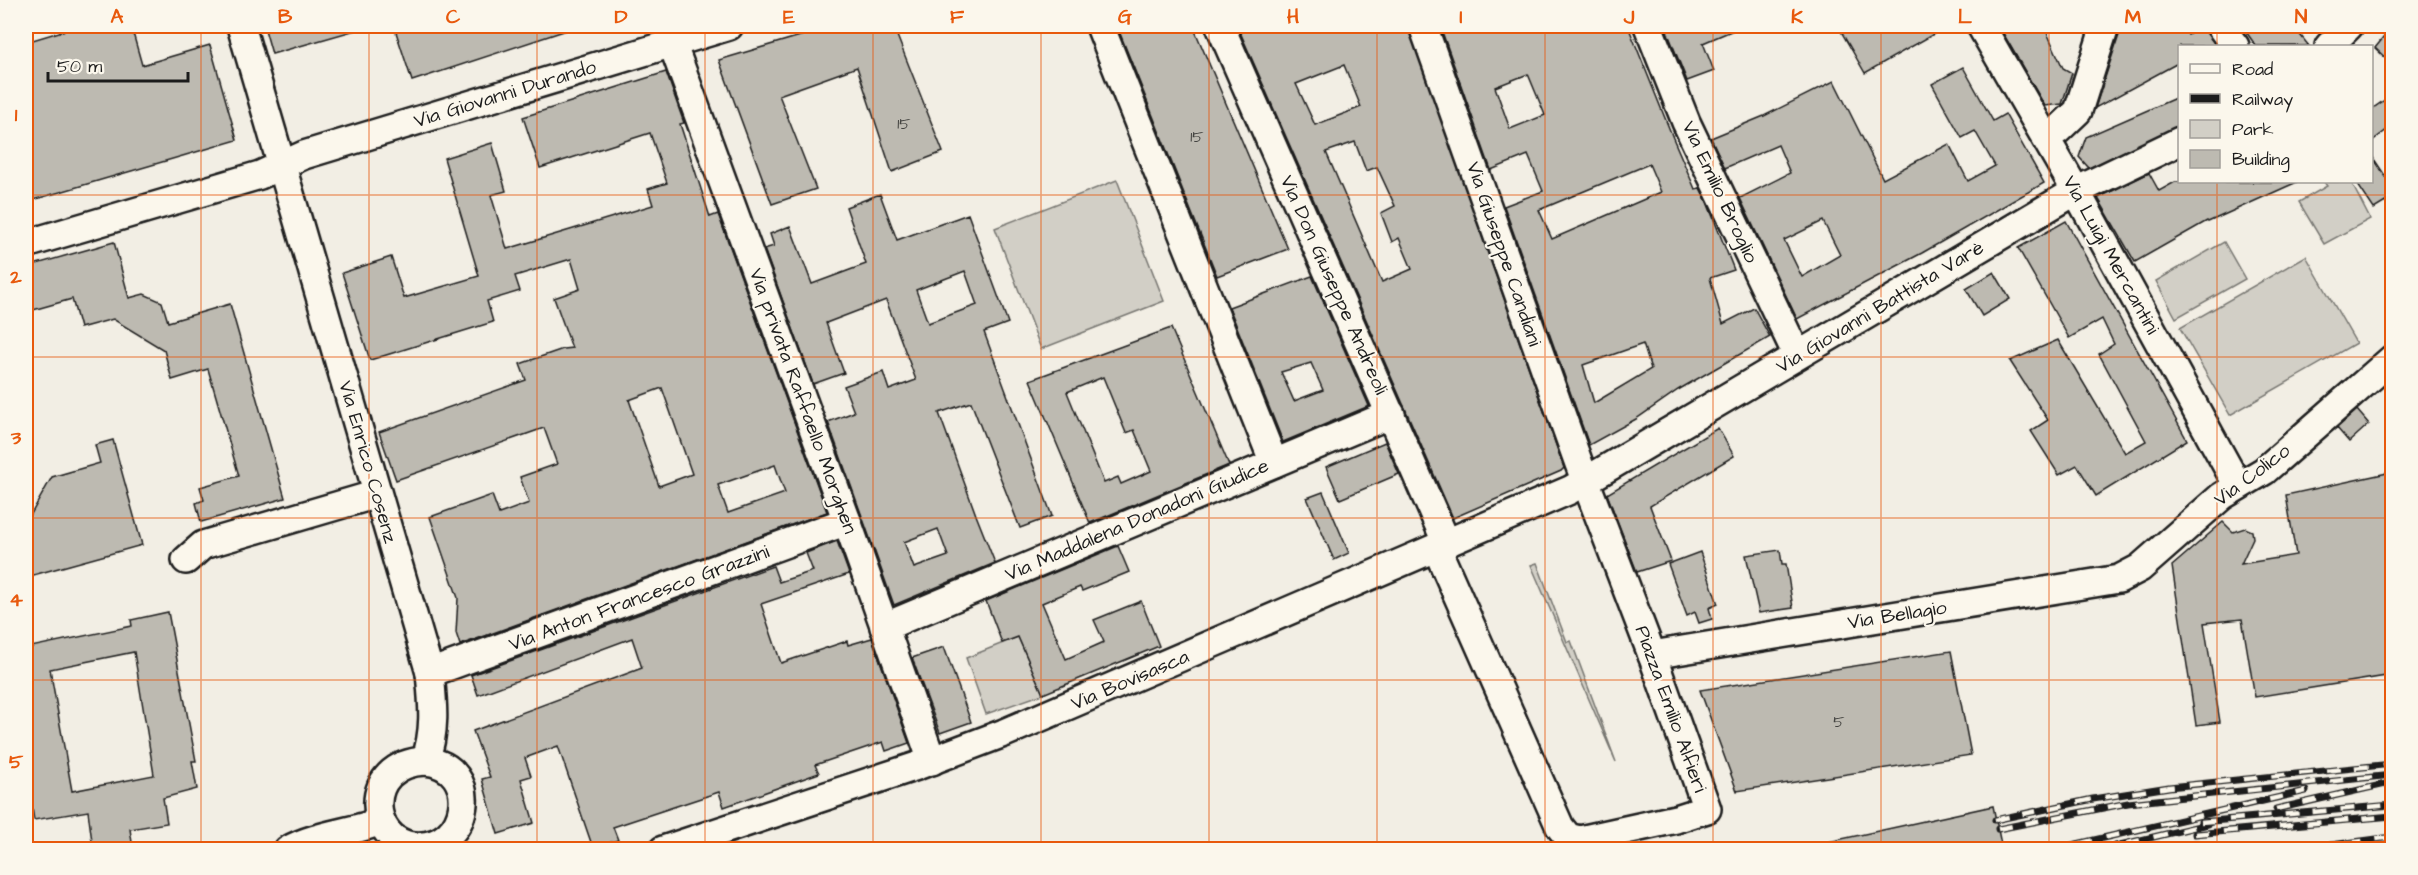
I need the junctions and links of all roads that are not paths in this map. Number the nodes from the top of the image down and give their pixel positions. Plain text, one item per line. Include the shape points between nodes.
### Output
1 (241, 26) edge
2 (729, 26) edge
3 (1100, 26) edge
4 (1220, 26) edge
5 (1424, 26) edge
6 (1648, 26) edge
7 (1981, 26) edge
8 (2105, 26) edge
9 (2220, 26) edge
10 (2349, 26) edge
11 (672, 43) junction
12 (2234, 45) edge
13 (2330, 45) edge
14 (2045, 136) junction
15 (2178, 142) edge
16 (282, 165) junction
17 (2076, 191) junction
18 (26, 244) edge
19 (1797, 355) junction
20 (2392, 359) edge
21 (1391, 414) junction
22 (1274, 463) junction
23 (1585, 482) junction
24 (2238, 486) junction
25 (377, 494) junction
26 (847, 521) junction
27 (1442, 546) junction
28 (186, 560) dead end
29 (2140, 568) joint
30 (884, 627) junction
31 (1652, 655) junction
32 (430, 673) junction
33 (932, 760) junction
34 (425, 761) junction
35 (381, 821) junction
36 (451, 844) edge
37 (288, 849) edge
38 (663, 849) edge

1 - 16 street, Via Enrico Cosenz
2 - 11 street, Via Giovanni Durando
3 - 22 street
4 - 21 street, Via Don Giuseppe Andreoli
5 - 23 street, Via Giuseppe Candiani
6 - 19 street, Via Emilio Broglio via 1686,122
7 - 14 street, Via Luigi Mercantini
8 - 14 street via 2078,111 2058,130
9 - 12 street
10 - 13 street
11 - 16 street, Via Giovanni Durando
11 - 26 street, Via privata Raffaello Morghen
14 - 17 street, Via Luigi Mercantini
15 - 17 street, Via Giovanni Battista Varè
16 - 18 street via 260,175
16 - 25 street, Via Enrico Cosenz
17 - 19 street, Via Giovanni Battista Varè
17 - 24 street, Via Luigi Mercantini
19 - 23 street, Via Giovanni Battista Varè
20 - 24 street, Via Colico via 2264,471
21 - 22 street, Via Maddalena Donadoni Giudice
21 - 27 street, Via Don Giuseppe Andreoli
22 - 30 street, Via Maddalena Donadoni Giudice
23 - 27 street, Via Bovisasca
23 - 31 street, Piazza Emilio Alfieri
24 - 29 street, Via Colico
25 - 28 street via 203,545
25 - 32 street, Via Enrico Cosenz
26 - 30 street, Via privata Raffaello Morghen
26 - 32 street, Via Anton Francesco Grazzini
27 - 31 street, Piazza Emilio Alfieri via 1560,827 1574,840 1707,809
27 - 33 street, Via Bovisasca via 1004,734
29 - 31 street, Via Bellagio via 2104,582
30 - 33 street, Via privata Raffaello Morghen
32 - 34 street, Via Enrico Cosenz via 434,711
33 - 38 street, Via Bovisasca
34 - 35 street via 403,765 387,776 378,796
34 - 36 street via 436,762 453,772 462,790 460,820
35 - 36 street via 403,844
35 - 37 street

